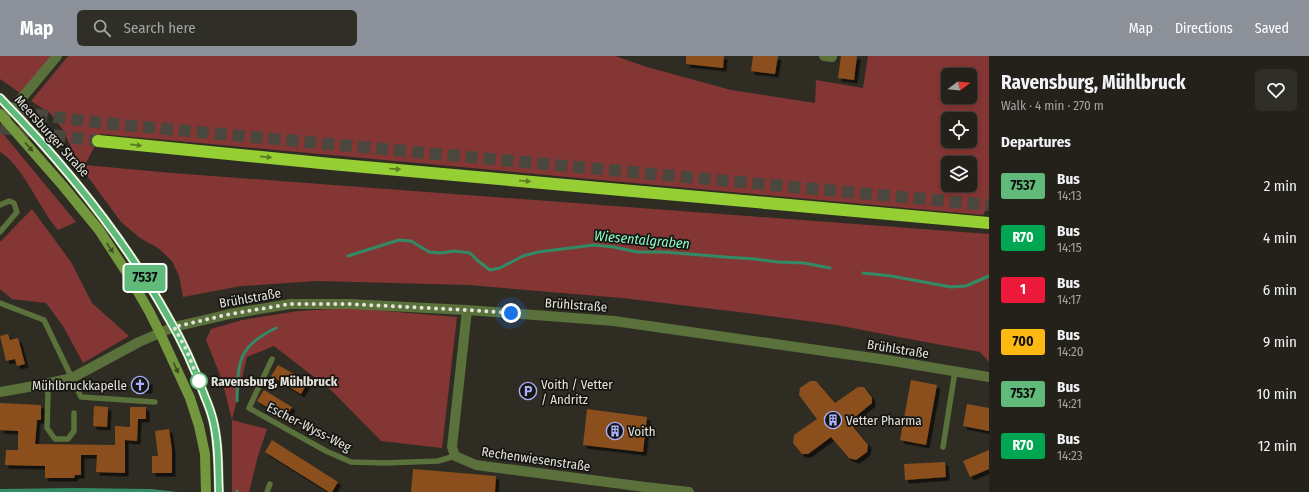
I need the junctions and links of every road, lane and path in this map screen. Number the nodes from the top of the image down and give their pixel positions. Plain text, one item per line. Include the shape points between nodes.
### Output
1 (57, 56) edge
2 (0, 98) edge
3 (12, 110) junction
4 (2, 116) edge
5 (98, 141) tunnel mouth
6 (0, 205) edge
7 (989, 223) edge
8 (0, 232) edge
9 (0, 303) edge
10 (467, 310) junction
11 (174, 327) junction
12 (160, 333) junction
13 (272, 359) dead end
14 (955, 371) junction
15 (989, 377) edge
16 (72, 378) junction
17 (45, 384) junction
18 (0, 392) edge
19 (155, 402) dead end
20 (74, 413) dead end
21 (943, 447) dead end
22 (455, 456) junction
23 (270, 484) dead end
24 (206, 487) edge
25 (219, 487) edge
26 (268, 492) edge
27 (689, 492) edge

1 - 3 street
2 - 3 street, Meersburger Straße
3 - 4 street
3 - 11 street, Meersburger Straße via 75,181 116,233
4 -> 12 street, Meersburger Straße via 98,230 127,273
5 -> 7 highway
6 - 8 lane via 9,201 14,203 18,212
9 - 16 lane via 44,320
10 - 11 street, Brühlstraße via 290,304
10 - 14 street, Brühlstraße via 614,321
10 - 22 street via 452,447
11 - 12 street, Brühlstraße
11 - 25 street, Meersburger Straße via 197,376 213,420 218,452
12 - 16 street, Brühlstraße
12 -> 24 street, Meersburger Straße via 200,426 205,454
13 - 22 lane, Escher-Wyss-Weg via 249,408 326,452 351,462 438,461
14 - 15 street, Brühlstraße
14 - 21 lane
16 - 17 street, Brühlstraße
16 - 19 lane via 81,397
17 - 18 street, Brühlstraße
17 - 20 lane via 48,394 46,428 55,439 68,439 74,431
22 - 27 street, Rechenwiesenstraße via 476,465
23 - 26 lane

